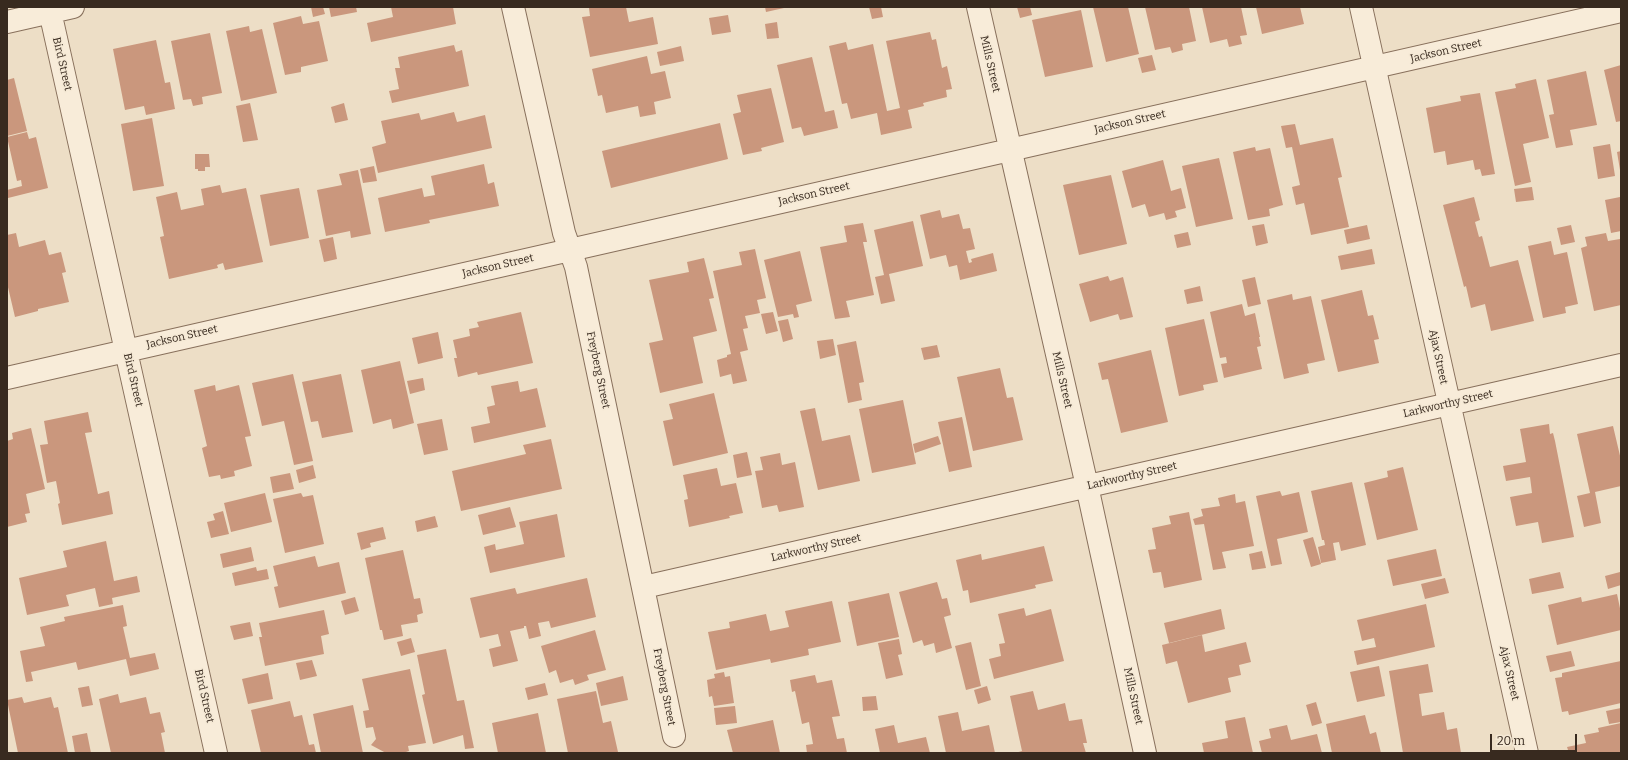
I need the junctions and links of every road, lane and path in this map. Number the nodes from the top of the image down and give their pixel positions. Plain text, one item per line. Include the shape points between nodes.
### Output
1 (73, 7) edge
2 (513, 7) edge
3 (978, 7) edge
4 (1361, 7) edge
5 (50, 9) edge
6 (1621, 11) edge
7 (7, 22) edge
8 (1375, 67) junction
9 (1010, 149) junction
10 (570, 250) junction
11 (126, 350) junction
12 (1621, 365) edge
13 (7, 378) edge
14 (1449, 404) junction
15 (1087, 486) junction
16 (644, 587) junction
17 (674, 736) dead end
18 (216, 753) edge
19 (1146, 753) edge
20 (1527, 753) edge

1 - 5 street
2 - 10 street, Freyberg Street
3 - 9 street, Mills Street
4 - 8 street, Ajax Street
5 - 7 street
5 - 11 street, Bird Street
6 - 8 street, Jackson Street
8 - 9 street, Jackson Street
8 - 14 street, Ajax Street
9 - 10 street, Jackson Street
9 - 15 street, Mills Street
10 - 11 street, Jackson Street
10 - 16 street, Freyberg Street via 576,267
11 - 13 street, Jackson Street
11 - 18 street, Bird Street
12 - 14 street, Larkworthy Street
14 - 15 street, Larkworthy Street
14 - 20 street, Ajax Street
15 - 16 street, Larkworthy Street
15 - 19 street, Mills Street
16 - 17 street, Freyberg Street

